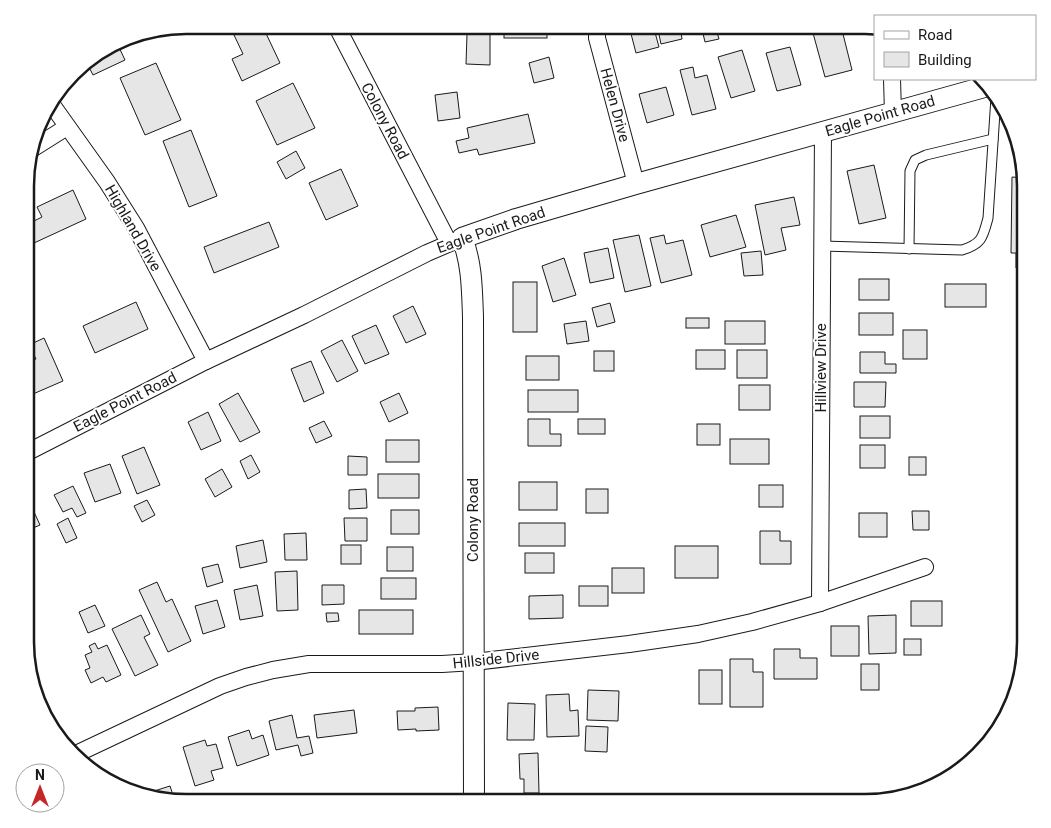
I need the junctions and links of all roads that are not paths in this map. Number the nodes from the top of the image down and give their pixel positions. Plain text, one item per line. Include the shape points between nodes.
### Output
1 (341, 34) edge
2 (597, 34) edge
3 (892, 80) edge
4 (982, 88) edge
5 (995, 107) edge
6 (55, 109) edge
7 (893, 113) junction
8 (67, 127) junction
9 (823, 132) junction
10 (993, 139) junction
11 (40, 144) edge
12 (636, 184) junction
13 (456, 241) junction
14 (822, 246) junction
15 (909, 249) junction
16 (206, 361) junction
17 (34, 449) edge
18 (925, 567) dead end
19 (820, 603) junction
20 (474, 662) junction
21 (81, 752) edge
22 (474, 794) edge

1 - 13 street, Colony Road
2 - 12 street, Helen Drive
3 - 7 street
4 - 7 street, Eagle Point Road
5 - 10 lane
6 - 8 street, Highland Drive
7 - 9 street, Eagle Point Road
8 - 11 street
8 - 16 street, Highland Drive via 136,228
9 - 12 street, Eagle Point Road
9 - 14 street, Hillview Drive
10 - 15 lane via 914,160 910,171
10 - 15 lane via 988,218 984,234 975,246 962,250
12 - 13 street, Eagle Point Road via 516,219
13 - 16 street, Eagle Point Road
13 - 20 street, Colony Road via 466,249 473,316
14 - 15 lane
14 - 19 street, Hillview Drive
16 - 17 street, Eagle Point Road
18 - 19 street, Hillside Drive
19 - 20 street, Hillside Drive via 698,634
20 - 21 street, Hillside Drive via 310,664 246,676
20 - 22 street, Colony Road

